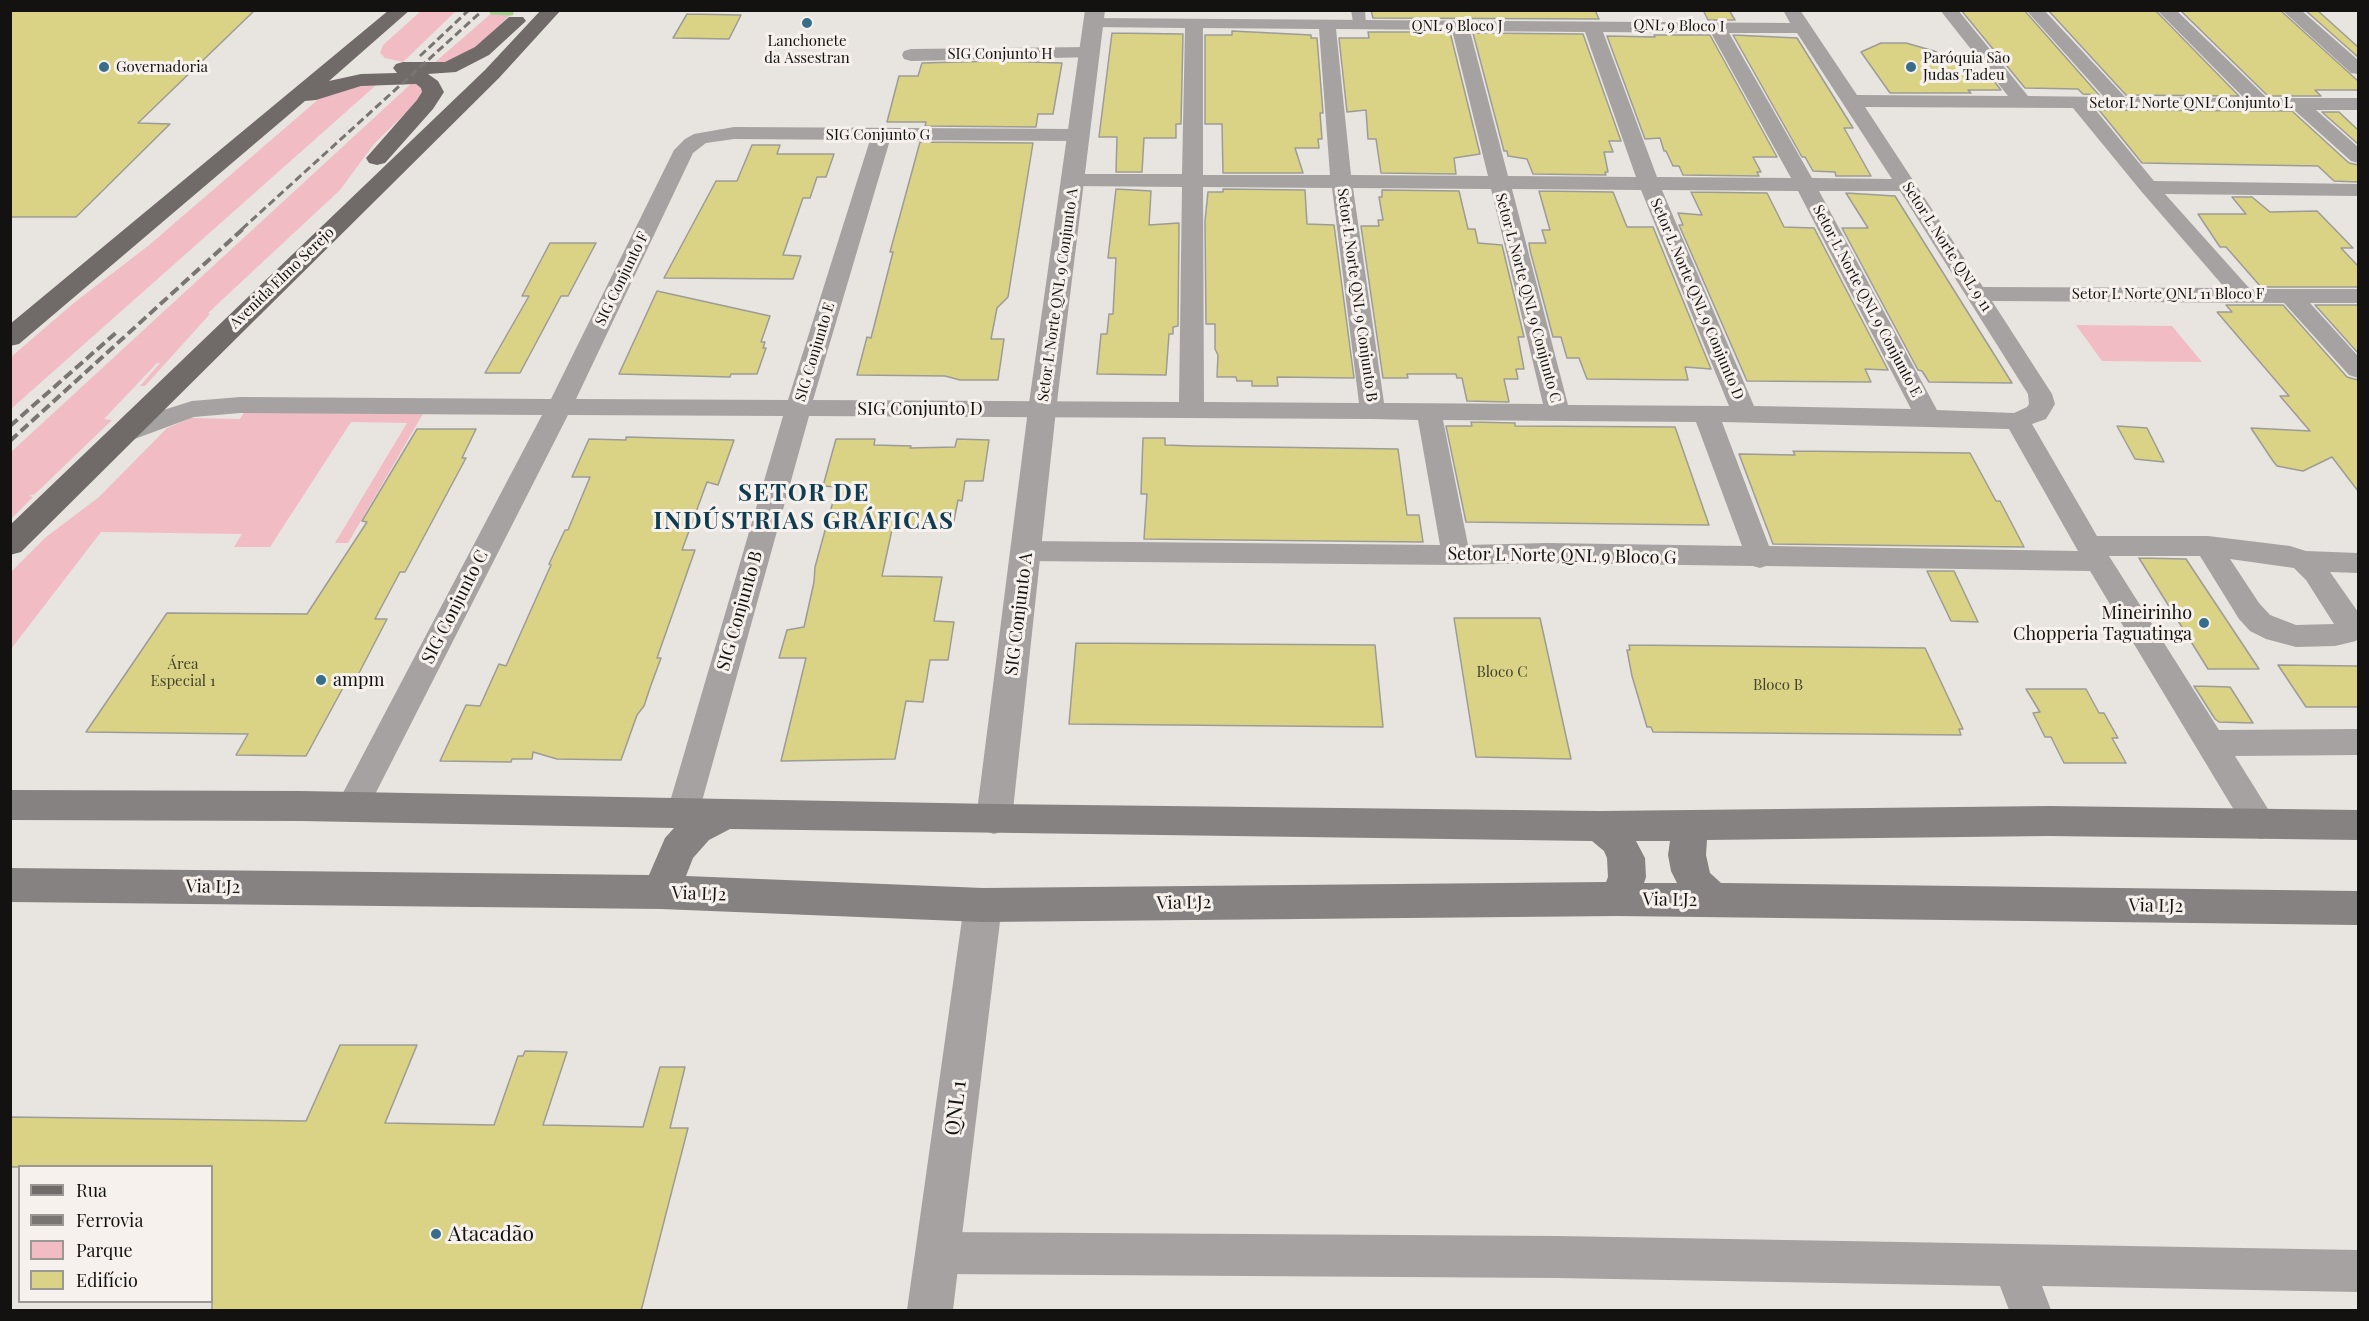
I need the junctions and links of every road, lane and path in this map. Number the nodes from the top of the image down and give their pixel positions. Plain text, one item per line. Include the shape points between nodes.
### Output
1 (401, 10) edge
2 (407, 10) edge
3 (529, 10) edge
4 (552, 10) edge
5 (1791, 10) edge
6 (1948, 10) edge
7 (2034, 10) edge
8 (2165, 10) edge
9 (2290, 10) edge
10 (1094, 16) edge
11 (1358, 18) edge
12 (1194, 24) junction
13 (1327, 24) junction
14 (1460, 26) junction
15 (1554, 26) joint
16 (1592, 26) junction
17 (1717, 27) junction
18 (1804, 28) junction
19 (1089, 53) junction
20 (911, 55) dead end
21 (2358, 69) edge
22 (1852, 101) junction
23 (2023, 102) junction
24 (2119, 102) junction
25 (2079, 103) junction
26 (2261, 103) junction
27 (289, 104) junction
28 (2298, 104) junction
29 (2358, 104) edge
30 (1077, 135) junction
31 (881, 136) junction
32 (684, 150) joint
33 (2358, 157) edge
34 (1193, 179) junction
35 (1074, 180) junction
36 (1341, 180) junction
37 (1498, 183) junction
38 (1649, 184) junction
39 (1805, 184) junction
40 (1908, 185) junction
41 (2148, 187) junction
42 (2358, 190) edge
43 (316, 245) junction
44 (1978, 294) junction
45 (2242, 294) junction
46 (2290, 295) junction
47 (2358, 296) edge
48 (10, 338) edge
49 (2358, 370) edge
50 (173, 384) junction
51 (240, 405) junction
52 (560, 407) junction
53 (798, 409) junction
54 (1042, 410) junction
55 (1191, 410) junction
56 (1373, 411) junction
57 (1430, 411) junction
58 (1558, 413) junction
59 (1706, 414) junction
60 (1745, 414) junction
61 (1928, 417) junction
62 (2017, 421) junction
63 (121, 436) junction
64 (10, 544) edge
65 (2208, 546) junction
66 (1027, 551) junction
67 (2094, 554) junction
68 (1456, 555) junction
69 (1760, 558) junction
70 (2304, 561) junction
71 (2358, 563) edge
72 (2358, 742) edge
73 (2212, 743) junction
74 (10, 805) edge
75 (351, 808) junction
76 (683, 812) junction
77 (729, 813) junction
78 (994, 819) junction
79 (1697, 825) junction
80 (2261, 825) junction
81 (2358, 825) edge
82 (1600, 826) junction
83 (10, 885) edge
84 (661, 892) junction
85 (1618, 898) junction
86 (1712, 900) junction
87 (982, 905) junction
88 (2358, 908) edge
89 (938, 1253) junction
90 (2013, 1264) junction
91 (2358, 1271) edge
92 (930, 1311) edge
93 (2030, 1311) edge

1 - 27 main road
2 - 3 main road via 379,42 375,58 411,69 449,68 482,51
4 - 43 main road, Avenida Elmo Serejo via 492,74
5 - 18 street, Setor L Norte QNL 9 11
6 - 23 street
7 - 24 street
8 - 26 street
9 - 21 street
10 - 12 street, QNL 9 Bloco J
10 - 19 street, Setor L Norte QNL 9 Conjunto A
11 - 13 street, QNL 9 Bloco J
11 - 14 street, QNL 9 Bloco J
12 - 13 street, QNL 9 Bloco J
12 - 34 street
13 - 36 street, Setor L Norte QNL 9 Conjunto B
14 - 15 street, QNL 9 Bloco J
14 - 37 street, Setor L Norte QNL 9 Conjunto C
15 - 16 street, QNL 9 Bloco I
16 - 17 street, QNL 9 Bloco I
16 - 38 street, Setor L Norte QNL 9 Conjunto D
17 - 18 street, QNL 9 Bloco I
17 - 39 street, Setor L Norte QNL 9 Conjunto E
18 - 22 street, Setor L Norte QNL 9 11
19 - 20 street, SIG Conjunto H
19 - 30 street, Setor L Norte QNL 9 Conjunto A
22 - 23 street
22 - 40 street, Setor L Norte QNL 9 11
23 - 25 street, Setor L Norte QNL Conjunto L
24 - 25 street, Setor L Norte QNL Conjunto L
24 - 26 street, Setor L Norte QNL Conjunto L
25 - 41 street
26 - 28 street, Setor L Norte QNL Conjunto L
27 - 43 main road via 361,80 420,78 431,85 433,92 366,170
27 - 48 main road
28 - 29 street, Setor L Norte QNL Conjunto L
28 - 33 street
30 - 31 street, SIG Conjunto G
30 - 35 street, Setor L Norte QNL 9 Conjunto A
31 - 32 street, SIG Conjunto G via 715,134
31 - 53 street, SIG Conjunto E
32 - 52 street, SIG Conjunto F
34 - 35 street
34 - 36 street
34 - 55 street
35 - 54 street, Setor L Norte QNL 9 Conjunto A
36 - 37 street
36 - 56 street, Setor L Norte QNL 9 Conjunto B
37 - 38 street
37 - 58 street, Setor L Norte QNL 9 Conjunto C
38 - 39 street
38 - 60 street, Setor L Norte QNL 9 Conjunto D
39 - 40 street
39 - 61 street, Setor L Norte QNL 9 Conjunto E
40 - 44 street, Setor L Norte QNL 9 11
41 - 42 street
41 - 45 street
43 - 50 main road, Avenida Elmo Serejo
44 - 45 street, Setor L Norte QNL 11 Bloco F
44 - 62 street, Setor L Norte QNL 9 11 via 2040,394 2042,404 2037,414
45 - 46 street, Setor L Norte QNL 11 Bloco F
46 - 47 street, Setor L Norte QNL 11 Bloco F
46 - 49 street
50 - 51 street via 184,395
50 - 63 main road, Avenida Elmo Serejo
51 - 52 street, SIG Conjunto E
51 - 63 street via 192,409
52 - 53 street, SIG Conjunto E
52 - 75 street, SIG Conjunto C
53 - 54 street, SIG Conjunto D
53 - 76 street, SIG Conjunto B
54 - 55 street
54 - 66 street, SIG Conjunto A
55 - 56 street
56 - 57 street
57 - 58 street
57 - 68 street
58 - 59 street
59 - 60 street
59 - 69 street
60 - 61 street
61 - 62 street
62 - 67 street
63 - 64 main road, Avenida Elmo Serejo
65 - 67 street, Setor L Norte QNL 9 Bloco G
65 - 70 street, Setor L Norte QNL 9 Bloco G via 2272,552
65 - 70 street via 2249,611 2268,627 2296,636 2346,633 2350,628 2347,618
66 - 68 street, Setor L Norte QNL 9 Bloco G
66 - 78 street, SIG Conjunto A
67 - 69 street, Setor L Norte QNL 9 Bloco G
67 - 73 street
68 - 69 street, Setor L Norte QNL 9 Bloco G
70 - 71 street, Setor L Norte QNL 9 Bloco G
72 - 73 street
73 - 80 street
74 - 75 main road
75 - 76 main road
76 - 77 main road
77 - 78 main road
77 - 84 main road via 696,830 678,849
78 - 82 main road
79 - 80 main road via 2049,821
79 - 82 main road
79 - 86 main road via 1689,838 1690,871
80 - 81 main road
82 - 85 main road via 1617,840 1626,858 1626,877
83 - 84 main road, Via LJ2
84 - 87 main road, Via LJ2
85 - 86 main road, Via LJ2
85 - 87 main road, Via LJ2
86 - 88 main road, Via LJ2
87 - 89 street, QNL 1
89 - 90 street
89 - 92 street, QNL 1
90 - 91 street
90 - 93 street

